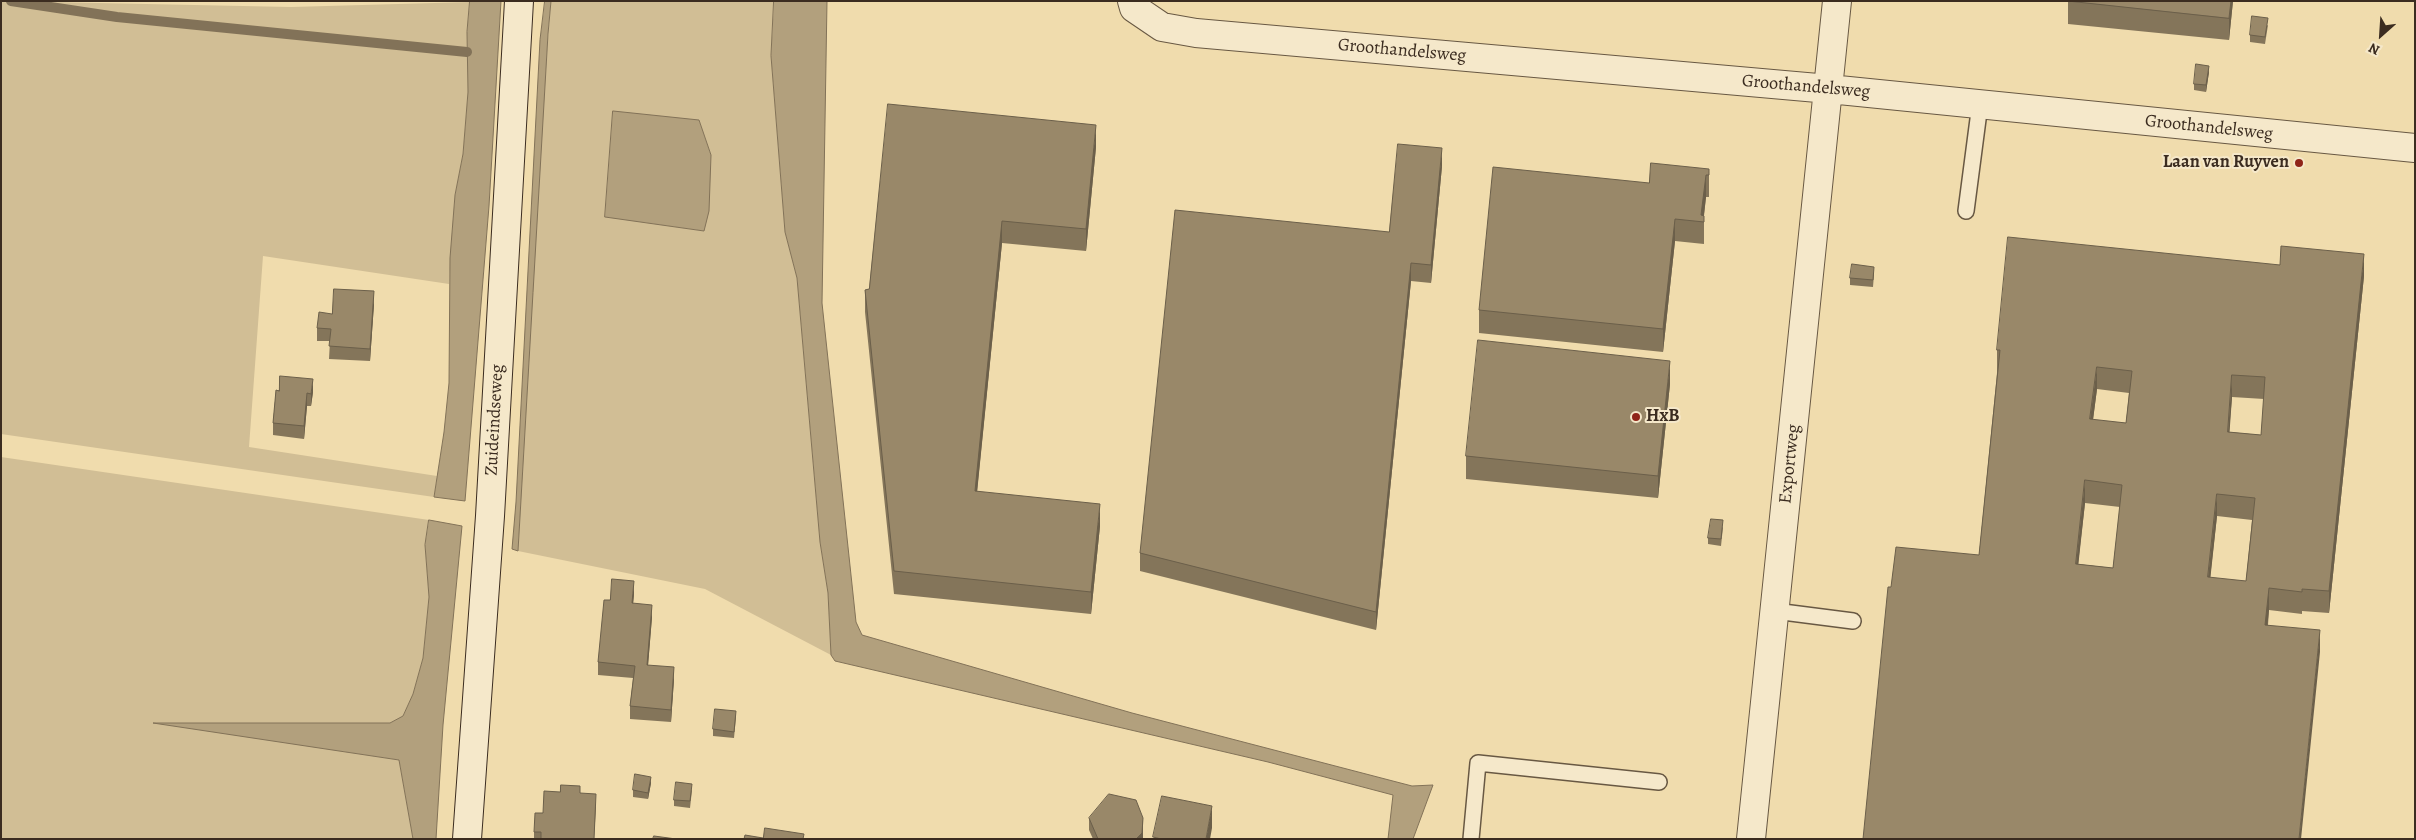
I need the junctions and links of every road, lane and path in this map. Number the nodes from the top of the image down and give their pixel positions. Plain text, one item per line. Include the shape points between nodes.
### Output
1 (519, 1) edge
2 (1132, 1) edge
3 (1838, 1) edge
4 (1829, 89) junction
5 (1980, 104) junction
6 (2415, 148) edge
7 (1966, 211) dead end
8 (1775, 611) junction
9 (1854, 621) dead end
10 (1659, 782) dead end
11 (467, 839) edge
12 (1471, 839) edge
13 (1752, 839) edge

1 - 11 street, Zuideindseweg via 491,506
2 - 4 street, Groothandelsweg via 1134,8 1162,27 1196,33
3 - 4 street, Exportweg
4 - 5 street, Groothandelsweg
4 - 8 street, Exportweg
5 - 6 street, Groothandelsweg
5 - 7 lane
8 - 9 lane
8 - 13 street, Exportweg
10 - 12 lane via 1478,763

